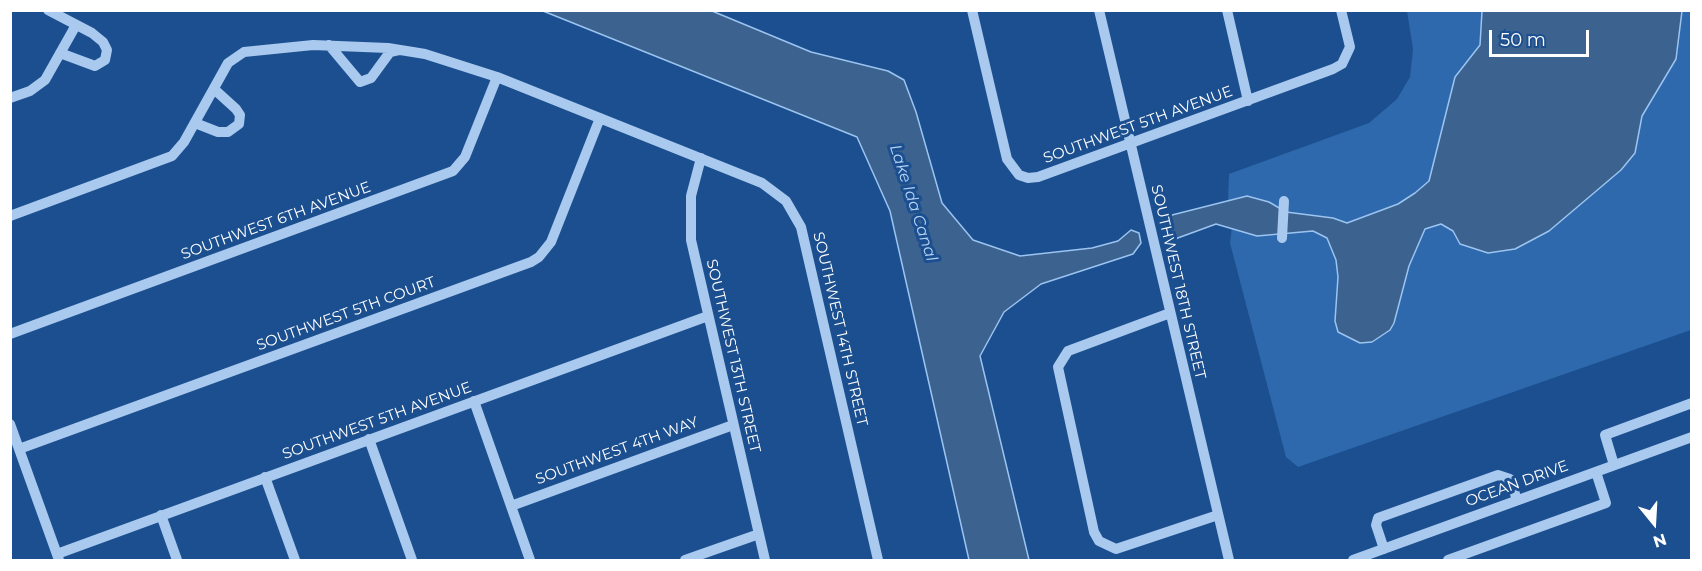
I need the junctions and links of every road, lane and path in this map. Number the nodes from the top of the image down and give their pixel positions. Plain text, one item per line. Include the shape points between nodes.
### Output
1 (48, 10) edge
2 (972, 10) edge
3 (1099, 10) edge
4 (1227, 10) edge
5 (1341, 10) edge
6 (76, 25) junction
7 (329, 45) junction
8 (399, 50) junction
9 (60, 53) junction
10 (497, 77) junction
11 (214, 89) junction
12 (10, 98) edge
13 (1248, 101) junction
14 (600, 118) junction
15 (195, 123) junction
16 (1130, 144) junction
17 (700, 158) junction
18 (1284, 201) dead end
19 (10, 216) edge
20 (1282, 238) dead end
21 (1170, 313) junction
22 (708, 316) junction
23 (10, 334) edge
24 (474, 401) junction
25 (1692, 403) edge
26 (10, 424) edge
27 (733, 425) junction
28 (1692, 437) edge
29 (369, 440) junction
30 (19, 449) junction
31 (1614, 465) junction
32 (1596, 472) junction
33 (265, 477) junction
34 (1517, 500) junction
35 (511, 506) junction
36 (1218, 515) junction
37 (161, 516) junction
38 (759, 534) junction
39 (1384, 549) junction
40 (58, 557) edge
41 (177, 561) edge
42 (295, 561) edge
43 (412, 561) edge
44 (530, 561) edge
45 (685, 561) edge
46 (765, 561) edge
47 (878, 561) edge
48 (1229, 561) edge
49 (1353, 561) edge
50 (1448, 561) edge

1 - 6 street
2 - 16 street, SOUTHWEST 5TH AVENUE via 1007,159 1019,175 1038,177
3 - 16 street, SOUTHWEST 18TH STREET
4 - 13 street
5 - 13 street, SOUTHWEST 5TH AVENUE via 1350,47 1342,64
6 - 9 street
6 - 9 street via 103,42 107,50 105,60 95,66
7 - 8 street, SOUTHWEST 14TH STREET
7 - 8 street via 360,82 371,78 390,52
7 - 11 street, SOUTHWEST 14TH STREET via 244,52 228,63
8 - 10 street, SOUTHWEST 14TH STREET via 462,64
9 - 12 street via 45,80
10 - 14 street, SOUTHWEST 14TH STREET
10 - 23 street, SOUTHWEST 6TH AVENUE via 465,157 453,171
11 - 15 street, SOUTHWEST 14TH STREET
11 - 15 street via 236,109 239,124 228,132 218,132
13 - 16 street, SOUTHWEST 5TH AVENUE
14 - 17 street, SOUTHWEST 14TH STREET
14 - 30 street, SOUTHWEST 5TH COURT via 550,242 531,262
15 - 19 street, SOUTHWEST 14TH STREET via 172,156
16 - 21 street, SOUTHWEST 18TH STREET
17 - 22 street, SOUTHWEST 13TH STREET via 689,218
17 - 47 street, SOUTHWEST 14TH STREET via 771,188 792,209 801,227
18 - 20 street
21 - 36 street, SOUTHWEST 18TH STREET
21 - 36 street via 1068,351 1058,367 1094,532 1099,541 1116,549
22 - 24 street, SOUTHWEST 5TH AVENUE
22 - 27 street, SOUTHWEST 13TH STREET
24 - 29 street, SOUTHWEST 5TH AVENUE
24 - 35 street
25 - 31 street via 1605,435
26 - 30 street
27 - 35 street, SOUTHWEST 4TH WAY
27 - 38 street, SOUTHWEST 13TH STREET
28 - 31 street, OCEAN DRIVE
29 - 33 street, SOUTHWEST 5TH AVENUE
29 - 43 street
30 - 40 street
31 - 32 street, OCEAN DRIVE
32 - 34 street, OCEAN DRIVE
32 - 50 street via 1606,503
33 - 37 street, SOUTHWEST 5TH AVENUE
33 - 42 street
34 - 39 street, OCEAN DRIVE
34 - 39 street via 1510,479 1498,475 1378,518 1376,525
35 - 44 street
36 - 48 street, SOUTHWEST 18TH STREET
37 - 40 street, SOUTHWEST 5TH AVENUE
37 - 41 street
38 - 45 street
38 - 46 street, SOUTHWEST 13TH STREET
39 - 49 street, OCEAN DRIVE

